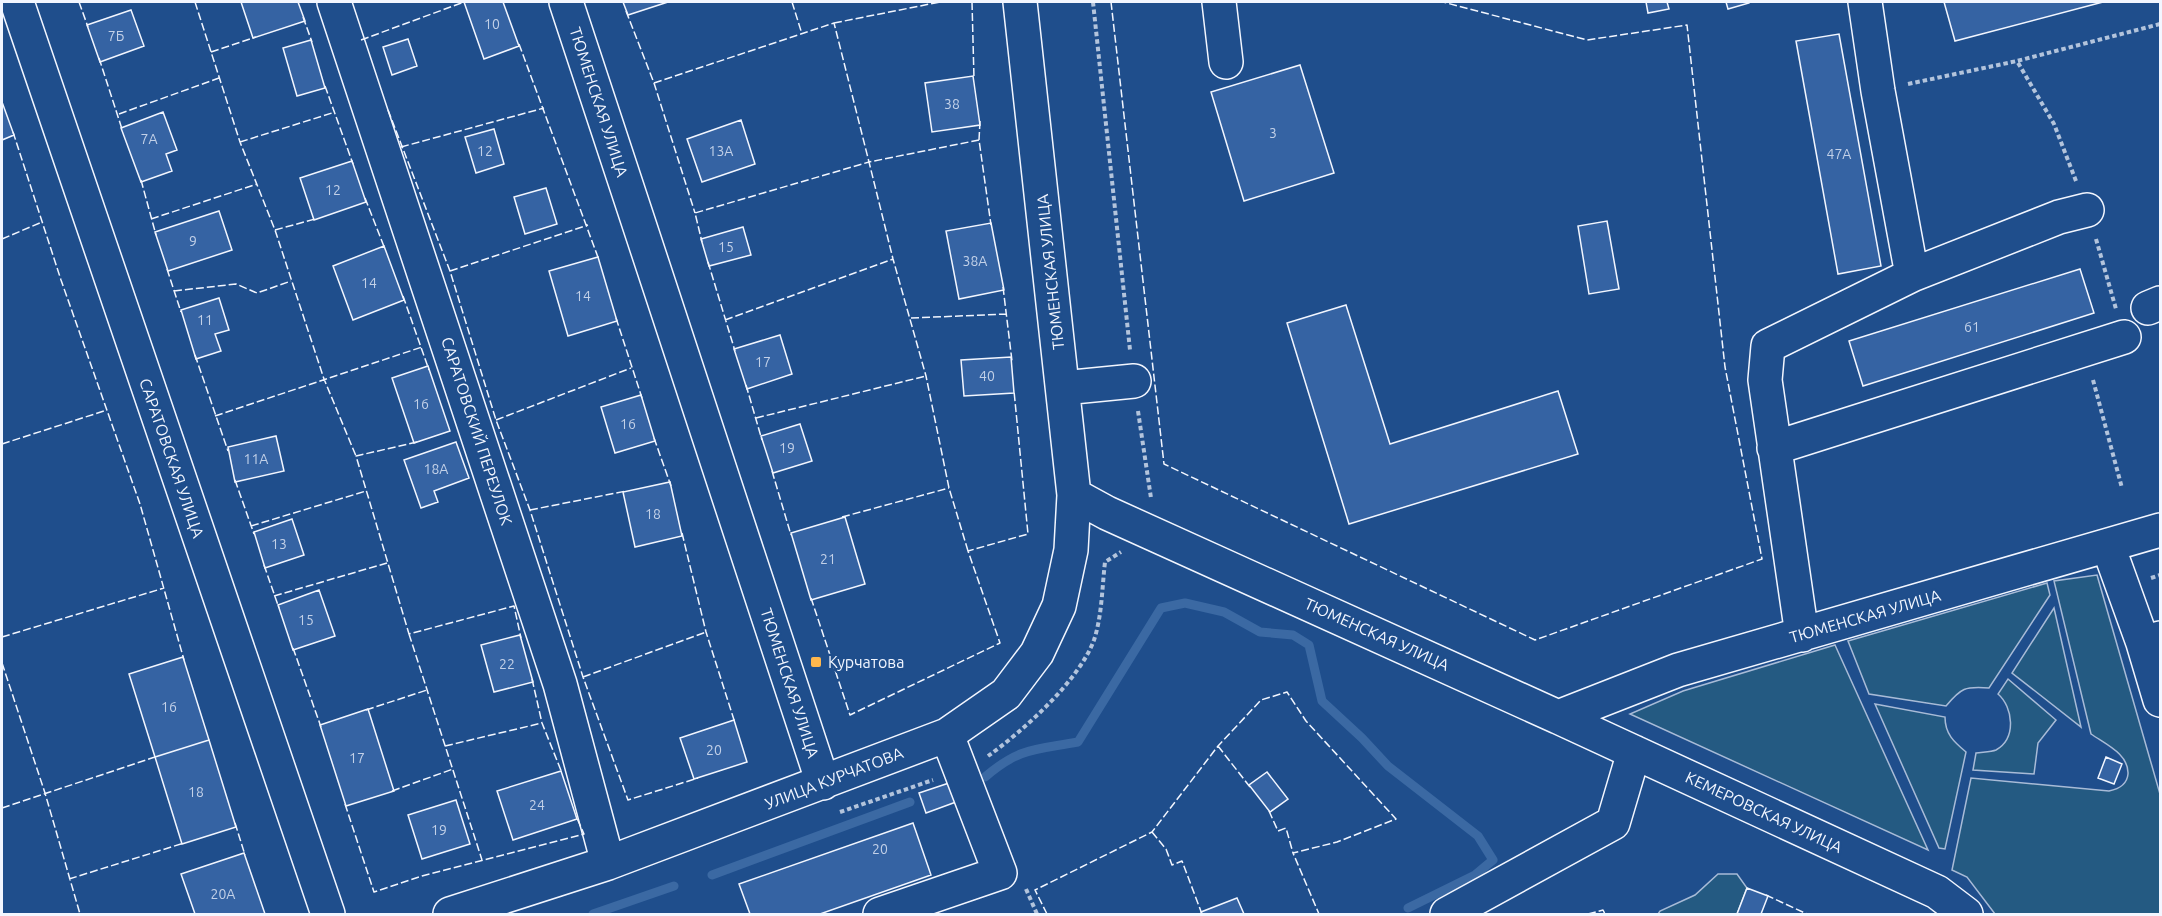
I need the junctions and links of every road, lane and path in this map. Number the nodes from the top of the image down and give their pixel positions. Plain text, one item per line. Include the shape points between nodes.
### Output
1 (17, 2) edge
2 (334, 2) edge
3 (566, 2) edge
4 (1020, 2) edge
5 (1093, 2) edge
6 (1220, 2) edge
7 (1865, 2) edge
8 (2160, 24) edge
9 (2018, 61) junction
10 (1226, 62) dead end
11 (1878, 91) junction
12 (2087, 210) junction
13 (1912, 275) junction
14 (2124, 337) joint
15 (2091, 371) dead end
16 (1134, 381) junction
17 (1063, 388) junction
18 (1774, 448) junction
19 (2122, 489) dead end
20 (1074, 495) junction
21 (2160, 530) edge
22 (1150, 532) junction
23 (2109, 546) junction
24 (1802, 635) junction
25 (2152, 640) edge
26 (2160, 700) edge
27 (1558, 717) junction
28 (947, 735) junction
29 (1634, 752) junction
30 (823, 783) junction
31 (608, 863) junction
32 (328, 915) edge
33 (450, 915) edge
34 (880, 915) edge
35 (1447, 915) edge
36 (1966, 915) edge

1 - 32 street, САРАТОВСКАЯ УЛИЦА
2 - 31 street, САРАТОВСКИЙ ПЕРЕУЛОК via 560,684
3 - 30 street, ТЮМЕНСКАЯ УЛИЦА
4 - 17 street, ТЮМЕНСКАЯ УЛИЦА
5 - 16 path
6 - 10 street
7 - 11 street
8 - 9 path
9 - 11 path
9 - 12 path via 2054,124
11 - 13 street
12 - 13 street via 2059,217
12 - 14 path
13 - 18 street via 1768,346 1765,380
14 - 18 street
15 - 19 path
16 - 17 street
16 - 22 path via 1152,503
17 - 20 street, ТЮМЕНСКАЯ УЛИЦА
18 - 24 street
20 - 22 street, ТЮМЕНСКАЯ УЛИЦА
20 - 28 street, УЛИЦА КУРЧАТОВА via 1071,550 1059,606 1037,653 1006,694
21 - 23 street, ТЮМЕНСКАЯ УЛИЦА
22 - 27 street, ТЮМЕНСКАЯ УЛИЦА
23 - 24 street, ТЮМЕНСКАЯ УЛИЦА
23 - 25 street
24 - 27 street, ТЮМЕНСКАЯ УЛИЦА via 1678,670
25 - 26 street
27 - 29 street, КЕМЕРОВСКАЯ УЛИЦА
28 - 30 street, УЛИЦА КУРЧАТОВА
28 - 34 street via 1000,873
29 - 35 street via 1613,824
29 - 36 street, КЕМЕРОВСКАЯ УЛИЦА via 1937,892
30 - 31 street, УЛИЦА КУРЧАТОВА
31 - 33 street, УЛИЦА КУРЧАТОВА

